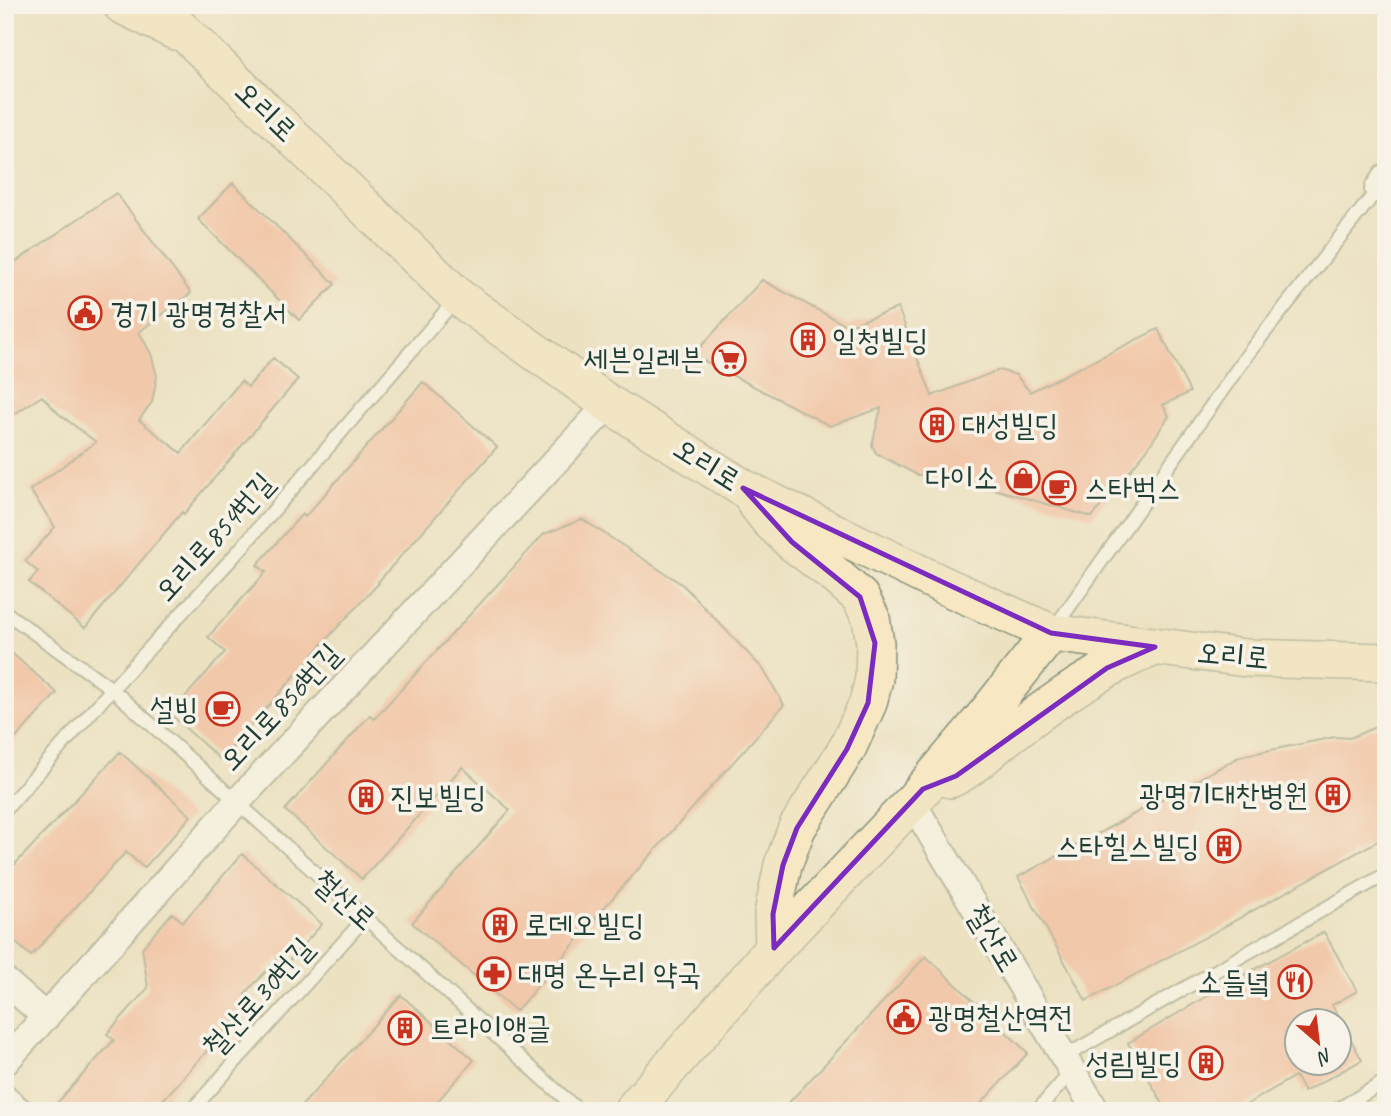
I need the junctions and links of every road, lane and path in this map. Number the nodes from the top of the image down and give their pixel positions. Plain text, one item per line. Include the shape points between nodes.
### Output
1 (122, 5) edge
2 (156, 5) edge
3 (190, 38) junction
4 (1382, 183) edge
5 (458, 297) junction
6 (609, 404) junction
7 (744, 488) junction
8 (5, 612) edge
9 (1051, 633) junction
10 (1155, 647) junction
11 (1386, 662) edge
12 (112, 689) junction
13 (917, 795) junction
14 (237, 802) junction
15 (5, 810) edge
16 (1386, 874) edge
17 (365, 918) junction
18 (774, 948) junction
19 (5, 981) edge
20 (46, 1017) junction
21 (5, 1062) edge
22 (1068, 1064) junction
23 (1386, 1081) edge
24 (5, 1099) edge
25 (19, 1111) edge
26 (191, 1111) edge
27 (579, 1111) edge
28 (632, 1111) edge
29 (1037, 1111) edge
30 (1096, 1111) edge
31 (1335, 1111) edge

1 - 3 main road
2 - 3 main road, 오리로
3 - 5 main road, 오리로
4 - 9 lane via 1250,351
5 - 6 main road, 오리로
5 - 12 lane, 오리로854번길 via 236,554
6 - 7 main road, 오리로
6 - 14 street, 오리로856번길
7 - 9 main road, 오리로
7 - 18 main road via 792,542 860,597 871,618 875,643 868,703 847,749 797,828 783,865 773,914
8 - 12 lane, 철산로
9 - 10 main road, 오리로
9 - 13 main road
10 - 11 main road, 오리로 via 1246,659
10 - 13 main road via 1107,668 956,776
12 - 14 lane, 철산로
12 - 15 lane, 오리로854번길
13 - 18 main road
13 - 22 street, 철산로
14 - 17 lane, 철산로
14 - 20 street, 오리로856번길
16 - 22 lane
17 - 26 lane, 철산로30번길
17 - 27 lane, 철산로
18 - 28 main road
19 - 20 street
20 - 21 street, 오리로856번길
22 - 29 lane
22 - 30 street, 철산로
23 - 31 lane
24 - 25 street

